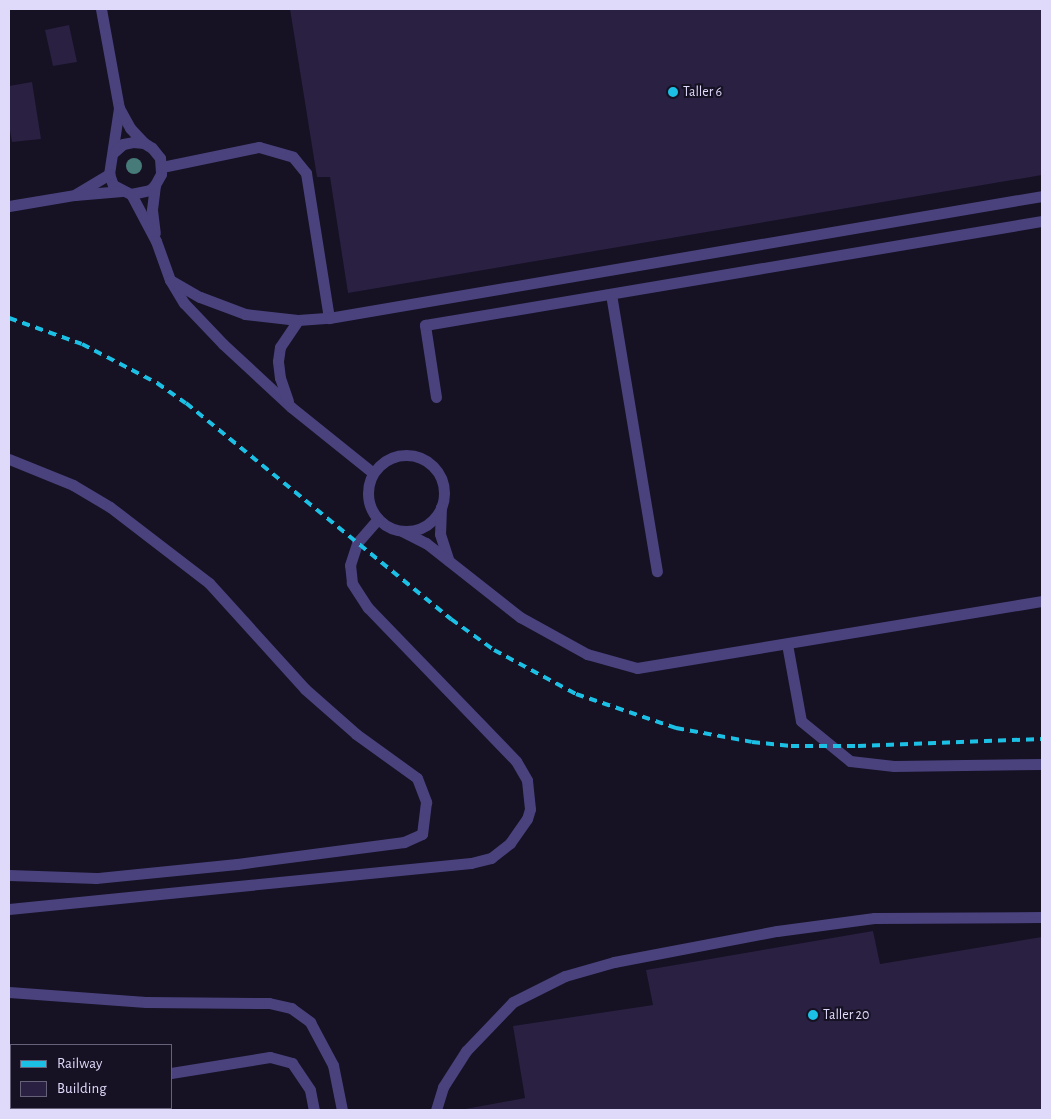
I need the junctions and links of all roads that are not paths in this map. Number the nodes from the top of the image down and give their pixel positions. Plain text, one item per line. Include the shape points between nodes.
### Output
1 (101, 9) edge
2 (119, 108) junction
3 (144, 143) junction
4 (114, 152) junction
5 (162, 167) junction
6 (109, 174) junction
7 (155, 186) junction
8 (126, 193) junction
9 (75, 195) junction
10 (1042, 196) edge
11 (9, 206) edge
12 (1042, 221) edge
13 (156, 241) junction
14 (170, 280) junction
15 (611, 294) junction
16 (329, 318) junction
17 (298, 320) junction
18 (436, 397) dead end
19 (291, 407) junction
20 (9, 459) edge
21 (373, 473) junction
22 (441, 507) junction
23 (378, 518) junction
24 (402, 530) junction
25 (449, 561) junction
26 (657, 571) dead end
27 (1042, 601) edge
28 (788, 644) junction
29 (1042, 764) edge
30 (9, 876) edge
31 (9, 909) edge
32 (1042, 917) edge
33 (9, 992) edge
34 (172, 1073) edge
35 (314, 1110) edge
36 (342, 1110) edge
37 (436, 1110) edge

1 - 2 lane
2 - 3 lane via 130,128
2 - 4 lane
3 - 4 lane via 123,144
3 - 5 lane via 160,158
4 - 6 lane via 109,161
5 - 7 lane
5 - 16 lane via 259,147 293,158 306,174
6 - 8 lane via 114,185
6 - 9 lane
7 - 8 lane via 140,193
7 - 13 lane via 152,210
8 - 9 lane
8 - 13 lane
9 - 11 lane
10 - 16 lane
12 - 15 lane
13 - 14 lane
14 - 17 lane via 224,307 266,318
14 - 19 lane via 184,303 200,320
15 - 18 lane via 425,326
15 - 26 lane
16 - 17 lane
17 - 19 lane via 280,347 278,361 283,390
19 - 21 lane
20 - 30 lane via 73,484 110,507 209,583 305,689 356,734 417,778 426,802 422,834 404,842 96,878
21 - 22 lane via 392,457 417,456 437,471 444,495
21 - 23 lane via 368,497
22 - 24 lane via 432,520 418,529
22 - 25 lane via 440,534
23 - 24 lane via 389,527
23 - 31 lane via 357,543 350,565 352,583 368,608 516,761 527,780 530,809 510,843 491,858 470,863
24 - 25 lane
25 - 28 lane via 520,617 587,654 615,663 637,668
27 - 28 lane
28 - 29 lane via 801,721 850,761 894,766
32 - 37 lane via 874,918 768,933 614,962 565,976 513,1002 466,1051 443,1087
33 - 36 lane via 146,1002 269,1003 291,1008 310,1022 333,1065
34 - 35 lane via 270,1057 292,1063 310,1090

